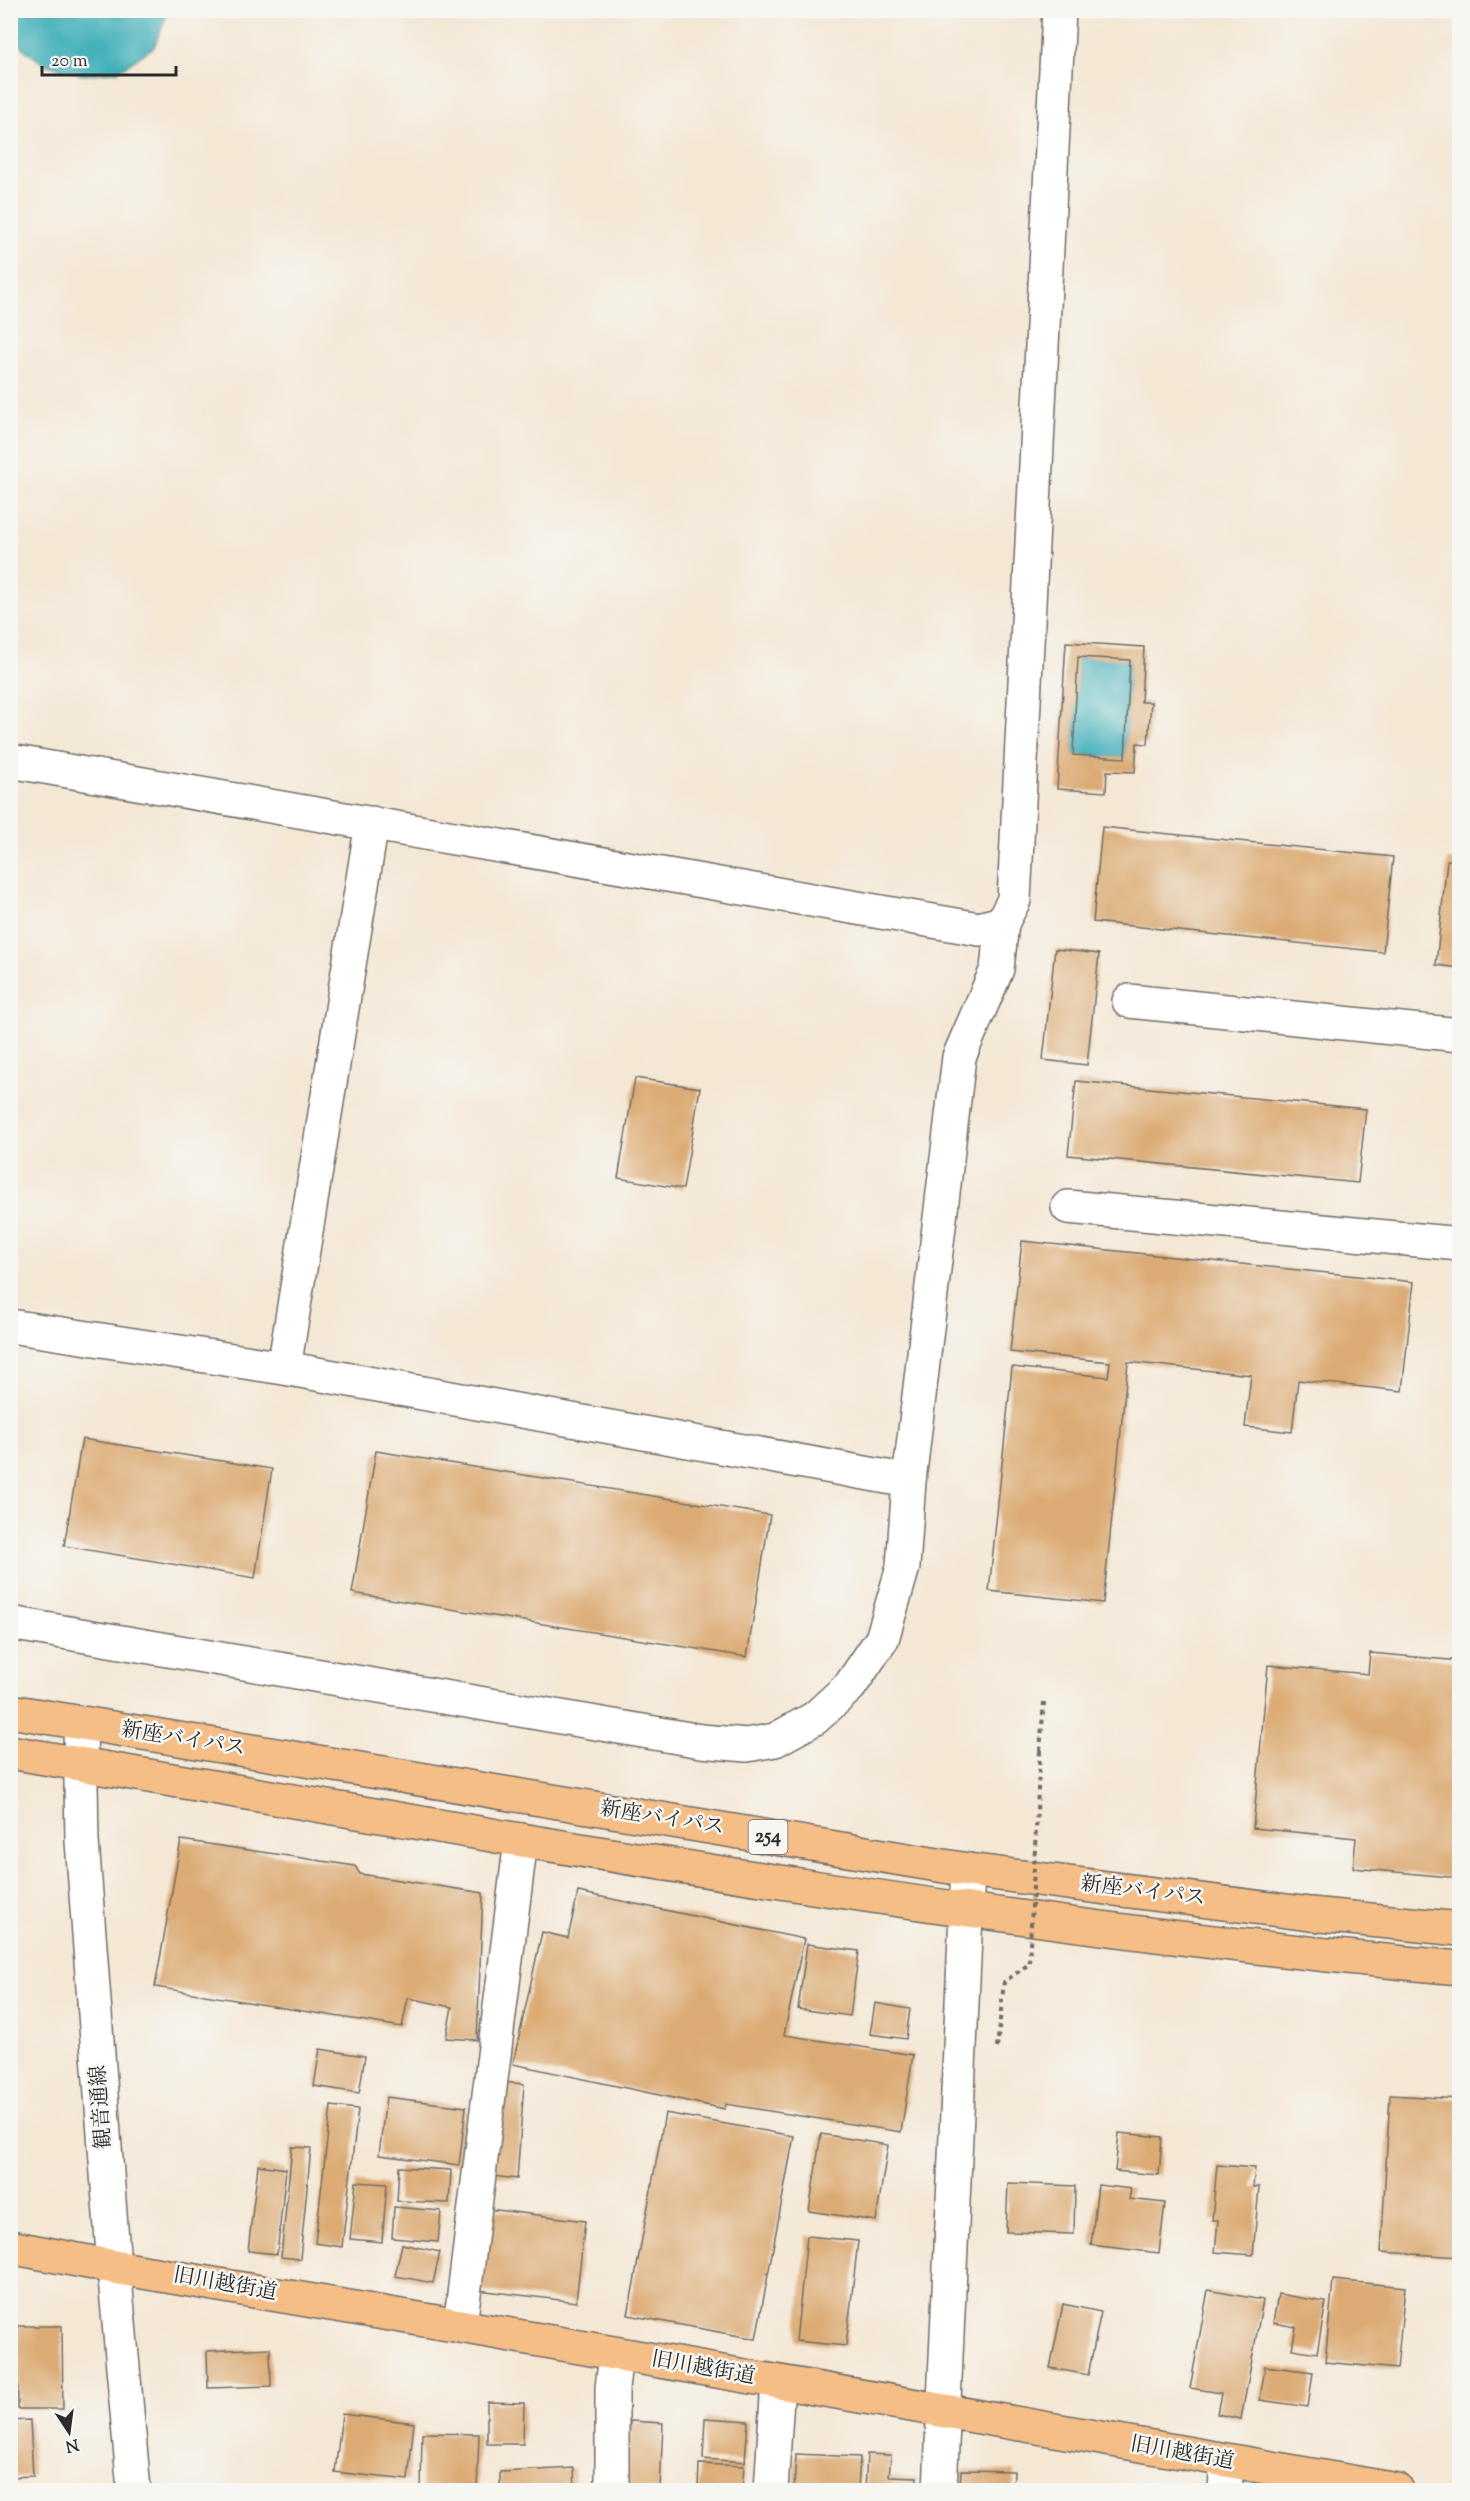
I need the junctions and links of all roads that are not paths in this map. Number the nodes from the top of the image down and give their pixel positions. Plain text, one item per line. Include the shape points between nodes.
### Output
1 (1059, 10) edge
2 (10, 761) edge
3 (372, 823) junction
4 (1002, 923) junction
5 (1129, 1000) dead end
6 (1460, 1035) edge
7 (1068, 1207) dead end
8 (1460, 1244) edge
9 (10, 1326) edge
10 (284, 1368) junction
11 (909, 1481) junction
12 (10, 1623) edge
13 (10, 1711) edge
14 (80, 1723) junction
15 (10, 1752) edge
16 (81, 1765) junction
17 (521, 1840) junction
18 (968, 1870) junction
19 (966, 1910) junction
20 (1460, 1929) edge
21 (1460, 1968) edge
22 (10, 2247) edge
23 (114, 2267) junction
24 (460, 2326) junction
25 (616, 2354) junction
26 (778, 2382) junction
27 (943, 2412) junction
28 (1226, 2476) edge
29 (134, 2490) edge
30 (612, 2490) edge
31 (771, 2490) edge
32 (940, 2490) edge
33 (1396, 2490) edge

1 - 4 street via 1014,900
2 - 3 street
3 - 4 street via 979,929
3 - 10 street
4 - 11 street via 997,969 959,1057
5 - 6 street
7 - 8 street
9 - 10 street
10 - 11 street
11 - 12 street via 903,1567 882,1639 850,1686 815,1718 775,1740 747,1745 701,1741
13 - 14 main road, 新座バイパス / 254
14 - 16 street, 観音通線
14 - 18 main road, 新座バイパス / 254
15 - 16 main road, 新座バイパス / 254
16 - 17 main road, 新座バイパス / 254
16 - 23 street, 観音通線 via 82,1841
17 - 19 main road, 新座バイパス / 254
17 - 24 street
18 - 19 street
18 - 20 main road, 新座バイパス / 254
19 - 21 main road, 新座バイパス / 254 via 1304,1954
19 - 27 street
22 - 23 main road, 旧川越街道
23 - 24 main road, 旧川越街道
23 - 29 street, 観音通線
24 - 25 main road, 旧川越街道
25 - 26 main road, 旧川越街道
25 - 30 street
26 - 27 main road, 旧川越街道
26 - 31 street
27 - 28 main road, 旧川越街道
27 - 32 street
28 - 33 main road, 旧川越街道

